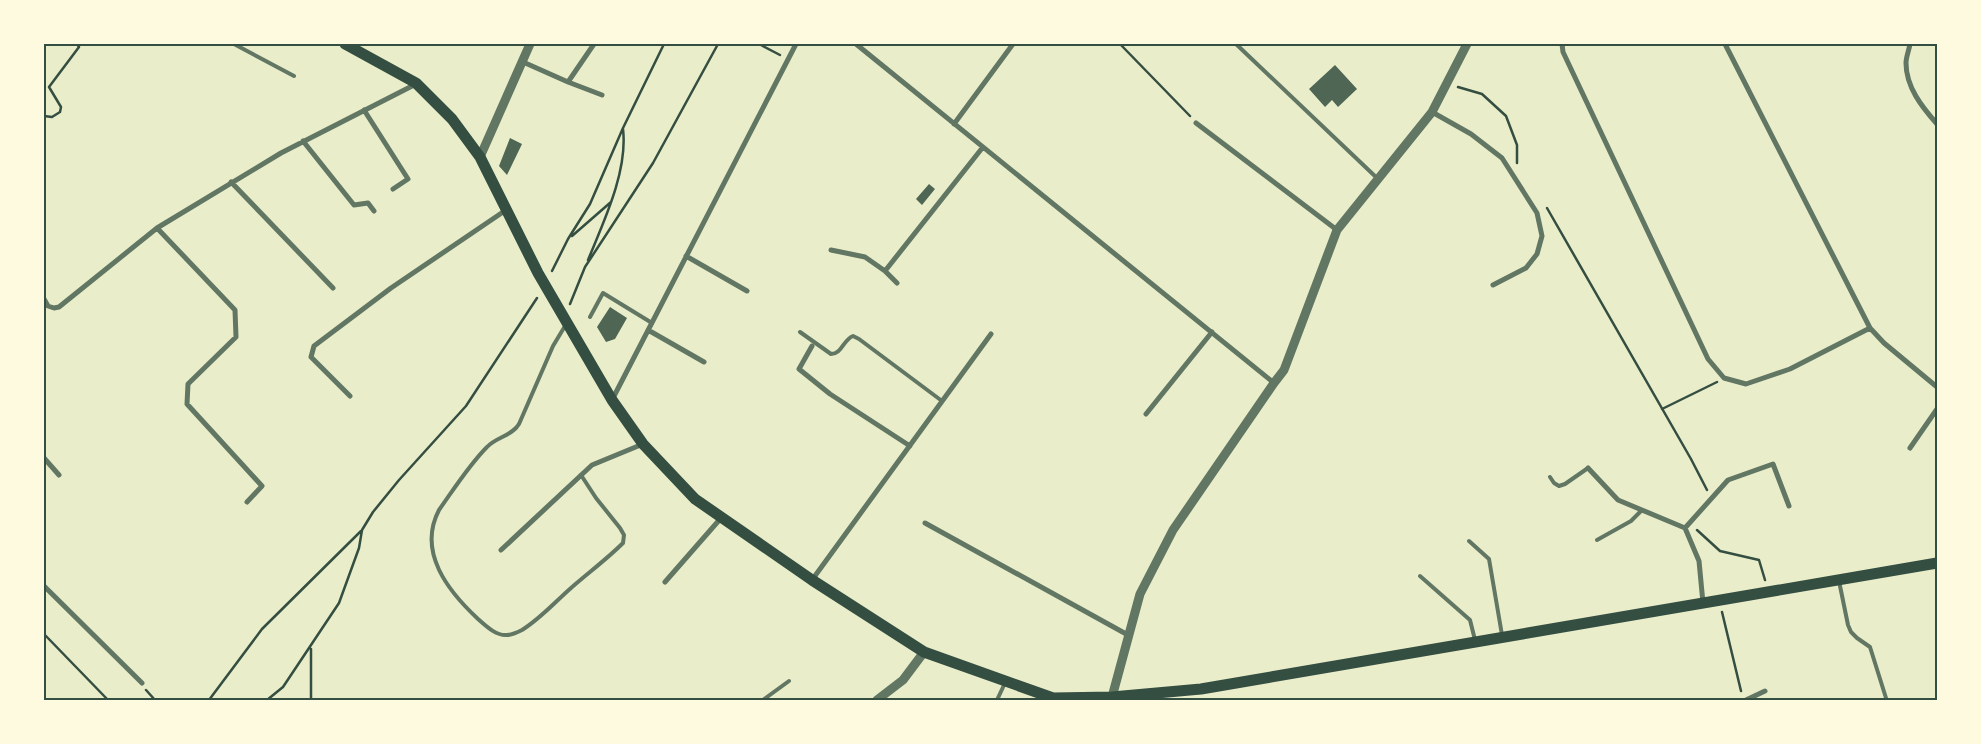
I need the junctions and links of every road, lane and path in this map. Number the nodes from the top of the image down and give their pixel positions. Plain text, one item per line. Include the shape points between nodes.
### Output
1 (77, 44) edge
2 (234, 44) edge
3 (345, 44) edge
4 (530, 44) edge
5 (594, 44) edge
6 (664, 44) edge
7 (718, 44) edge
8 (759, 44) edge
9 (796, 44) edge
10 (856, 44) edge
11 (1013, 44) edge
12 (1120, 44) edge
13 (1236, 44) edge
14 (1467, 44) edge
15 (1562, 44) edge
16 (1725, 44) edge
17 (1910, 44) edge
18 (788, 60) junction
19 (522, 62) junction
20 (294, 76) dead end
21 (568, 82) junction
22 (416, 83) junction
23 (1446, 84) junction
24 (602, 95) dead end
25 (364, 110) junction
26 (1432, 112) junction
27 (44, 116) edge
28 (1196, 123) joint
29 (954, 124) junction
30 (1937, 124) edge
31 (623, 128) junction
32 (303, 142) junction
33 (983, 147) junction
34 (480, 157) junction
35 (1516, 165) dead end
36 (1378, 179) junction
37 (231, 182) junction
38 (393, 189) dead end
39 (612, 201) junction
40 (1546, 207) dead end
41 (507, 210) junction
42 (374, 211) dead end
43 (157, 228) junction
44 (1337, 230) junction
45 (568, 239) junction
46 (830, 250) dead end
47 (686, 256) junction
48 (585, 267) junction
49 (885, 271) junction
50 (548, 277) dead end
51 (897, 283) dead end
52 (1493, 285) dead end
53 (333, 288) dead end
54 (747, 291) dead end
55 (540, 292) dead end
56 (44, 299) edge
57 (590, 317) dead end
58 (565, 321) junction
59 (652, 323) junction
60 (1870, 328) junction
61 (648, 330) junction
62 (800, 332) dead end
63 (1212, 332) junction
64 (991, 334) dead end
65 (812, 346) dead end
66 (704, 362) dead end
67 (1724, 378) junction
68 (1274, 383) junction
69 (1937, 387) edge
70 (350, 396) dead end
71 (612, 400) junction
72 (942, 401) junction
73 (1937, 409) edge
74 (1662, 410) junction
75 (1146, 414) dead end
76 (642, 444) junction
77 (910, 446) junction
78 (1910, 448) dead end
79 (44, 458) edge
80 (1588, 468) joint
81 (59, 475) dead end
82 (581, 475) junction
83 (1550, 477) dead end
84 (1712, 498) junction
85 (247, 502) dead end
86 (1788, 506) dead end
87 (1642, 510) junction
88 (721, 517) junction
89 (926, 523) dead end
90 (1690, 523) junction
91 (1685, 528) junction
92 (362, 530) junction
93 (1469, 540) dead end
94 (1597, 540) dead end
95 (501, 550) dead end
96 (1937, 563) edge
97 (1420, 576) dead end
98 (812, 580) junction
99 (1839, 580) junction
100 (666, 582) dead end
101 (44, 586) edge
102 (1768, 591) junction
103 (1719, 599) junction
104 (1703, 603) junction
105 (44, 634) edge
106 (1128, 635) junction
107 (1502, 638) junction
108 (1476, 642) junction
109 (310, 647) junction
110 (924, 652) junction
111 (789, 681) dead end
112 (1006, 681) junction
113 (142, 683) dead end
114 (1740, 691) dead end
115 (1765, 691) dead end
116 (1112, 697) junction
117 (1886, 698) dead end
118 (1054, 699) edge
119 (108, 700) edge
120 (209, 700) edge
121 (266, 700) edge
122 (311, 700) edge
123 (763, 700) edge
124 (877, 700) edge
125 (997, 700) edge
126 (1746, 700) edge

1 - 27 path via 49,87 61,107 60,112 52,117
2 - 20 lane
3 - 22 main road
4 - 19 street
5 - 21 street
6 - 31 path
7 - 48 path via 653,164
8 - 18 path
9 - 18 street
10 - 29 street
11 - 29 street
12 - 28 path
13 - 36 lane
14 - 23 street
15 - 67 street via 1708,359
16 - 60 street
17 - 30 street via 1906,63 1912,91
18 - 47 street
19 - 21 street
19 - 34 street
21 - 24 street
22 - 25 street
22 - 34 main road via 452,118
23 - 26 street
23 - 35 path via 1482,94 1506,116 1517,145
25 - 32 street
25 - 38 street via 408,179
26 - 36 street
26 - 52 street via 1471,134 1502,158 1537,213 1542,236 1537,254 1526,268
28 - 44 street
29 - 33 street
31 - 39 path via 625,144
31 - 45 path via 590,204
32 - 37 street
32 - 42 street via 354,205 368,204
33 - 49 street
33 - 63 street
34 - 41 main road
36 - 44 street
37 - 43 street
37 - 53 street
39 - 45 path
39 - 48 path
40 - 74 path
41 - 58 main road
41 - 70 street via 390,288 314,346 311,357
43 - 56 street via 59,307 48,306
43 - 85 street via 235,310 236,338 188,384 187,404 262,486
44 - 68 street via 1284,370
45 - 50 path
46 - 49 street via 865,257
47 - 54 street
47 - 59 street
48 - 58 path
49 - 51 street
55 - 92 path via 466,406 399,480
57 - 59 lane via 603,292
58 - 71 main road
58 - 82 lane via 519,424 492,442 476,460 439,510 430,538 434,559 444,581 474,615 500,634 513,634 537,618 622,543 624,535 620,528
59 - 61 street
60 - 67 street via 1790,369 1746,384
60 - 69 street
61 - 66 street
61 - 71 street
62 - 72 lane via 831,354 839,351 848,338 859,338
63 - 68 street
63 - 75 street
64 - 72 street
65 - 77 street via 799,370
67 - 74 path
68 - 106 street via 1173,530 1140,594
71 - 76 main road
72 - 77 street
73 - 78 street
74 - 84 path
76 - 82 street via 592,465
76 - 88 main road via 695,499
77 - 98 street
79 - 81 street
80 - 83 lane via 1559,486
80 - 87 street via 1618,500
82 - 95 street
84 - 86 street via 1728,480 1773,464
84 - 90 street
87 - 91 street
87 - 94 lane via 1631,521
88 - 98 main road
88 - 100 street
89 - 106 street
90 - 91 street
90 - 102 path via 1720,550 1759,560
91 - 104 street via 1699,561
92 - 109 path via 359,548 339,603
92 - 120 path via 262,629
93 - 107 lane via 1489,558
96 - 99 main road
97 - 108 lane via 1470,620
98 - 110 main road
99 - 102 main road
99 - 117 lane via 1848,625 1857,638 1870,647
101 - 113 street
102 - 103 main road
103 - 104 main road
103 - 114 path
104 - 107 main road
105 - 119 path
106 - 116 street
107 - 108 main road
108 - 116 main road via 1201,689
109 - 121 path via 283,687
109 - 122 path
110 - 112 main road
110 - 124 street via 903,680
111 - 123 lane
112 - 118 main road
112 - 125 lane
115 - 126 street
116 - 118 main road

